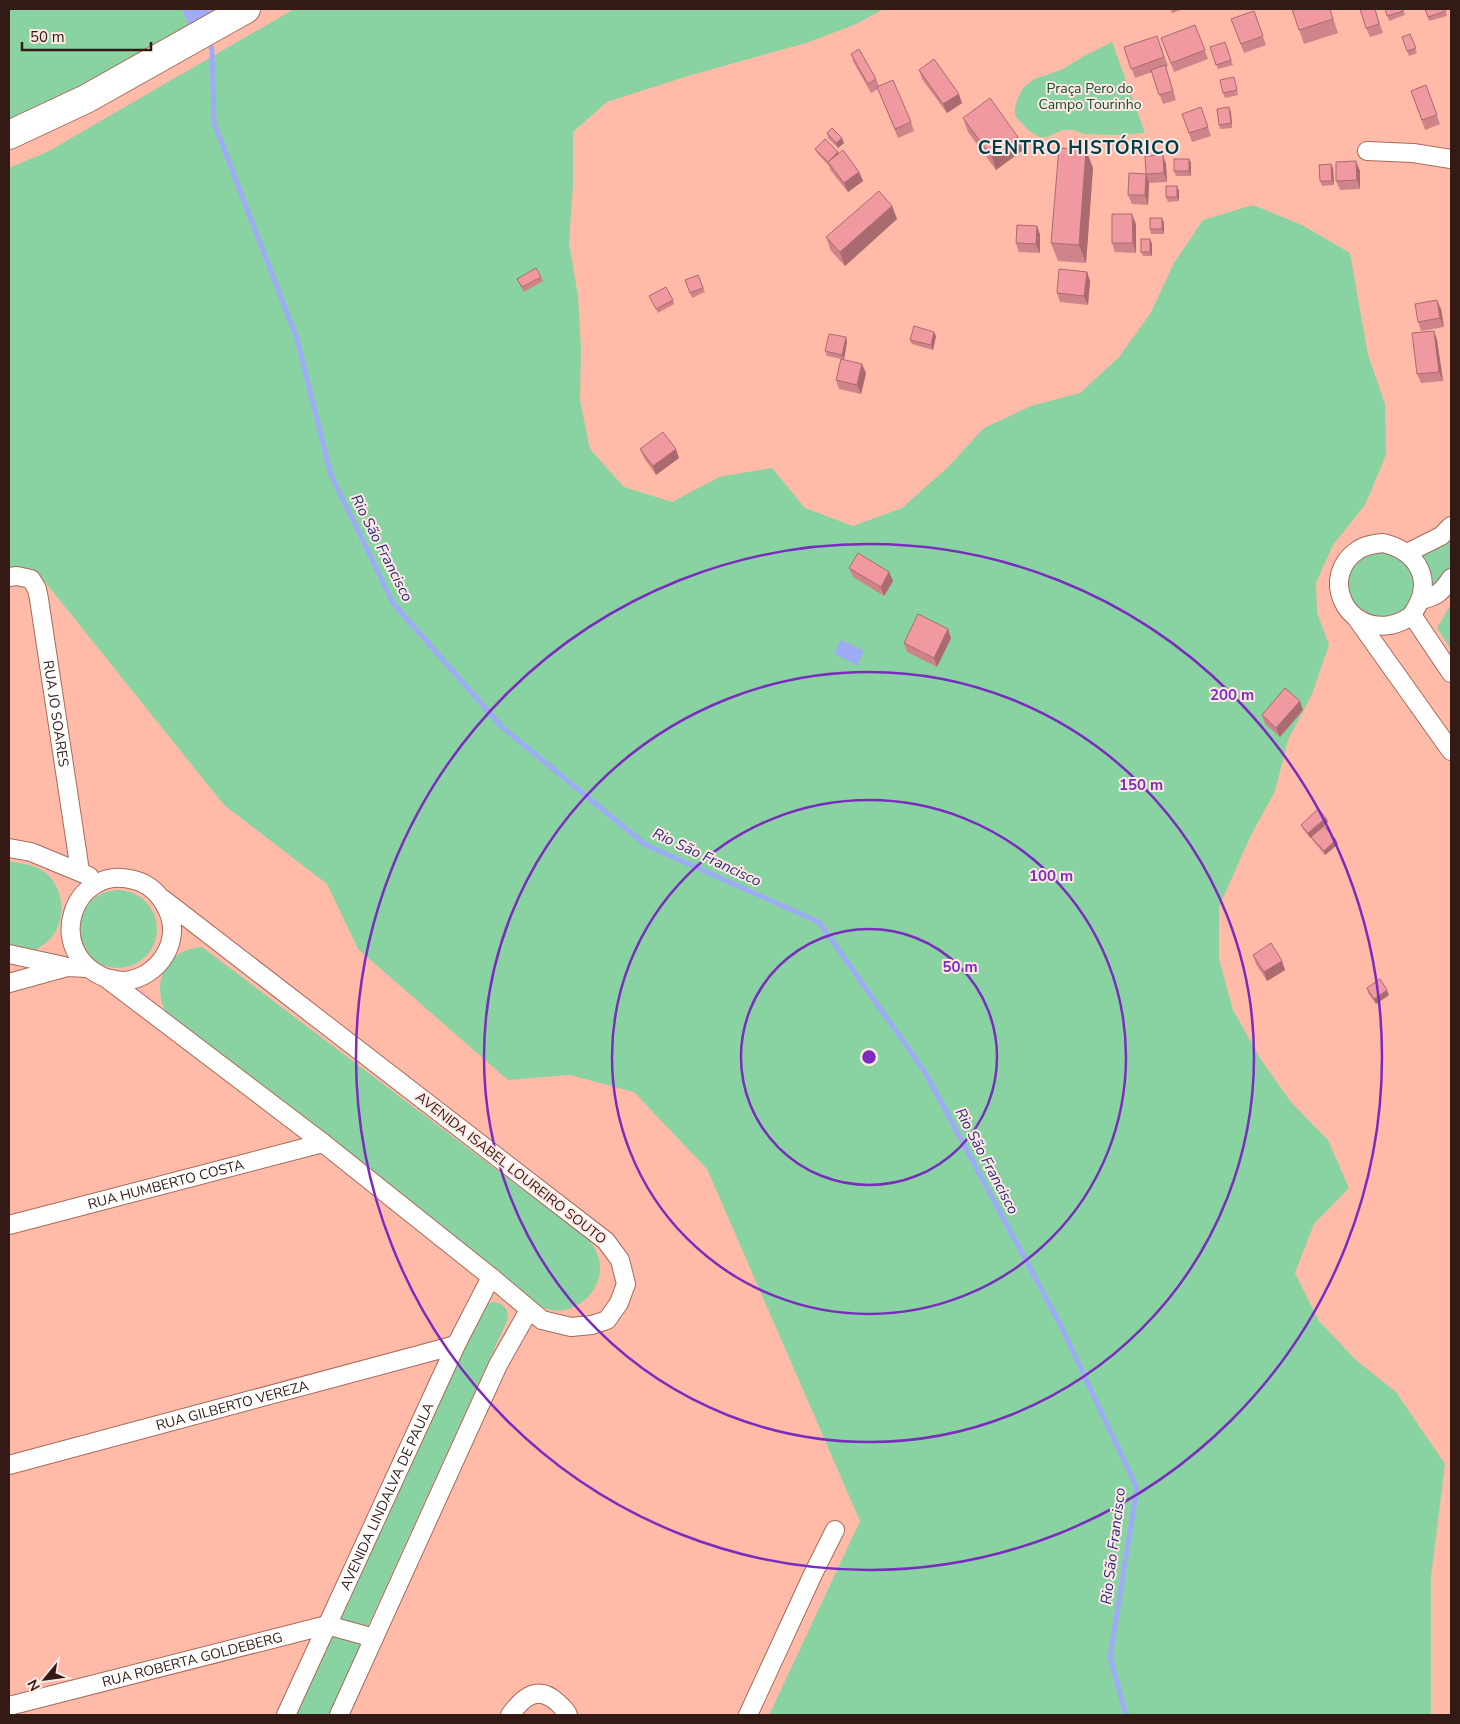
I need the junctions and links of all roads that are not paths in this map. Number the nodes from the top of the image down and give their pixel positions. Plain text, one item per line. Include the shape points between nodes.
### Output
1 (244, 9) edge
2 (9, 135) edge
3 (1367, 151) dead end
4 (1451, 159) edge
5 (1451, 526) edge
6 (1407, 553) junction
7 (9, 576) edge
8 (1451, 578) edge
9 (1416, 607) junction
10 (1357, 619) junction
11 (1451, 673) edge
12 (1451, 751) edge
13 (9, 848) edge
14 (80, 871) junction
15 (100, 882) junction
16 (163, 899) junction
17 (9, 954) edge
18 (67, 967) junction
19 (87, 968) junction
20 (106, 978) junction
21 (9, 982) edge
22 (323, 1143) junction
23 (9, 1225) edge
24 (491, 1277) junction
25 (529, 1310) junction
26 (456, 1345) junction
27 (9, 1465) edge
28 (836, 1530) dead end
29 (326, 1625) junction
30 (374, 1638) junction
31 (9, 1706) edge
32 (286, 1715) edge
33 (339, 1715) edge
34 (510, 1715) edge
35 (568, 1715) edge
36 (748, 1715) edge

1 - 2 main road via 86,99
3 - 4 street
5 - 6 street via 1441,536
6 - 9 street via 1415,562 1422,582
6 - 10 street via 1396,546 1370,544 1348,559 1341,571 1339,584 1347,609
7 - 14 street, RUA JO SOARES via 31,579 37,589
8 - 9 street via 1436,596
9 - 10 street via 1395,624 1382,627
9 - 11 street
10 - 12 street
13 - 14 street via 31,852
14 - 15 street
15 - 16 street, AVENIDA ISABEL LOUREIRO SOUTO via 128,878 153,889
15 - 19 street, AVENIDA ISABEL LOUREIRO SOUTO via 86,891 70,921 70,938 76,955
16 - 20 street, AVENIDA ISABEL LOUREIRO SOUTO via 171,916 172,934 167,952 157,967 142,977 124,981
16 - 25 street, AVENIDA ISABEL LOUREIRO SOUTO via 606,1241 620,1260 626,1284 619,1303 607,1320 592,1326 571,1327 542,1320
17 - 18 street
18 - 19 street
18 - 21 street
19 - 20 street, AVENIDA ISABEL LOUREIRO SOUTO
20 - 22 street, AVENIDA ISABEL LOUREIRO SOUTO
22 - 23 street, RUA HUMBERTO COSTA
22 - 24 street, AVENIDA ISABEL LOUREIRO SOUTO
24 - 25 street, AVENIDA ISABEL LOUREIRO SOUTO
24 - 26 street, AVENIDA LINDALVA DE PAULA
25 - 30 street via 498,1365
26 - 27 street, RUA GILBERTO VEREZA
26 - 29 street, AVENIDA LINDALVA DE PAULA
28 - 36 street
29 - 30 street, RUA ROBERTA GOLDEBERG
29 - 31 street, RUA ROBERTA GOLDEBERG
29 - 32 street, AVENIDA LINDALVA DE PAULA
30 - 33 street
34 - 35 street via 521,1700 537,1693 552,1697

